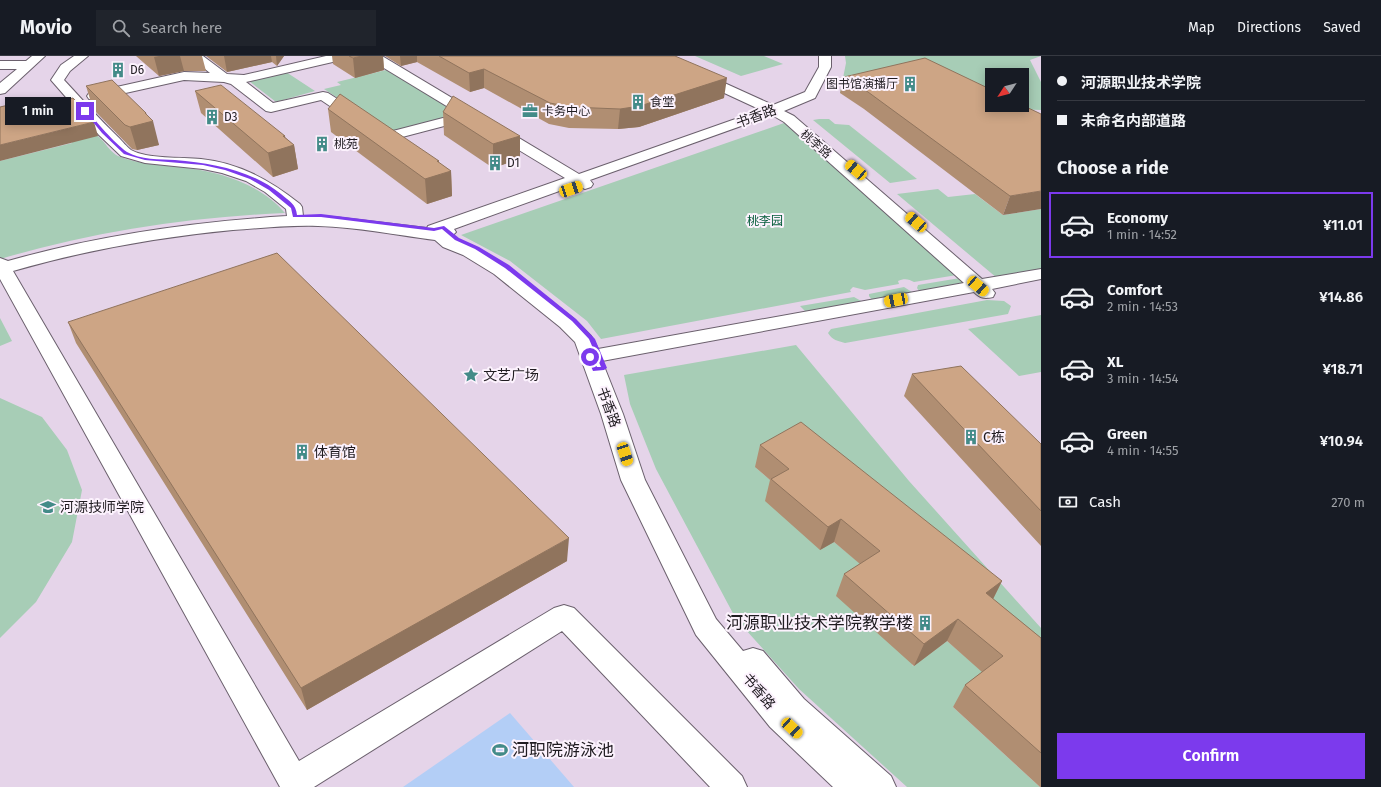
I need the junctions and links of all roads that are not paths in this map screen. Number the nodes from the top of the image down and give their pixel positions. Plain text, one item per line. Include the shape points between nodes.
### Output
1 (39, 56) edge
2 (82, 56) edge
3 (195, 56) edge
4 (205, 56) edge
5 (373, 56) edge
6 (380, 56) edge
7 (655, 56) edge
8 (666, 56) edge
9 (825, 56) edge
10 (831, 56) edge
11 (330, 57) edge
12 (26, 62) edge
13 (0, 65) edge
14 (229, 78) junction
15 (706, 81) junction
16 (0, 82) edge
17 (0, 90) edge
18 (74, 99) junction
19 (778, 111) junction
20 (443, 122) dead end
21 (583, 181) junction
22 (296, 219) junction
23 (441, 231) junction
24 (1, 265) edge
25 (1041, 274) edge
26 (1041, 288) edge
27 (990, 291) junction
28 (597, 363) junction
29 (731, 787) edge
30 (856, 787) edge
31 (880, 787) edge

1 - 12 street
2 - 18 street via 65,68 57,80
3 - 14 street
4 - 14 street
5 - 21 street
6 - 21 street
7 - 15 street, 桃李路
8 - 15 street, 桃李路
9 - 19 street, 书香路 via 825,67 810,95
10 - 19 street, 书香路 via 832,68 817,97
11 - 14 street
12 - 13 street
12 - 16 street
12 - 17 street
14 - 18 street via 184,76
14 - 20 street via 271,108 325,96 387,137
15 - 19 street, 桃李路
18 - 22 street via 126,153 145,159 203,164 251,178 271,189 294,207
19 - 21 street, 书香路
19 - 27 street, 桃李路
21 - 23 street, 书香路
22 - 23 street
22 - 24 street via 116,240
23 - 28 street, 书香路 via 507,266 574,320 592,339
24 - 29 street via 294,782 564,616
25 - 27 street
26 - 27 street
27 - 28 street
28 - 30 street, 书香路 via 633,480 706,627 781,718
28 - 31 street, 书香路 via 623,414 645,480 721,624 794,708

